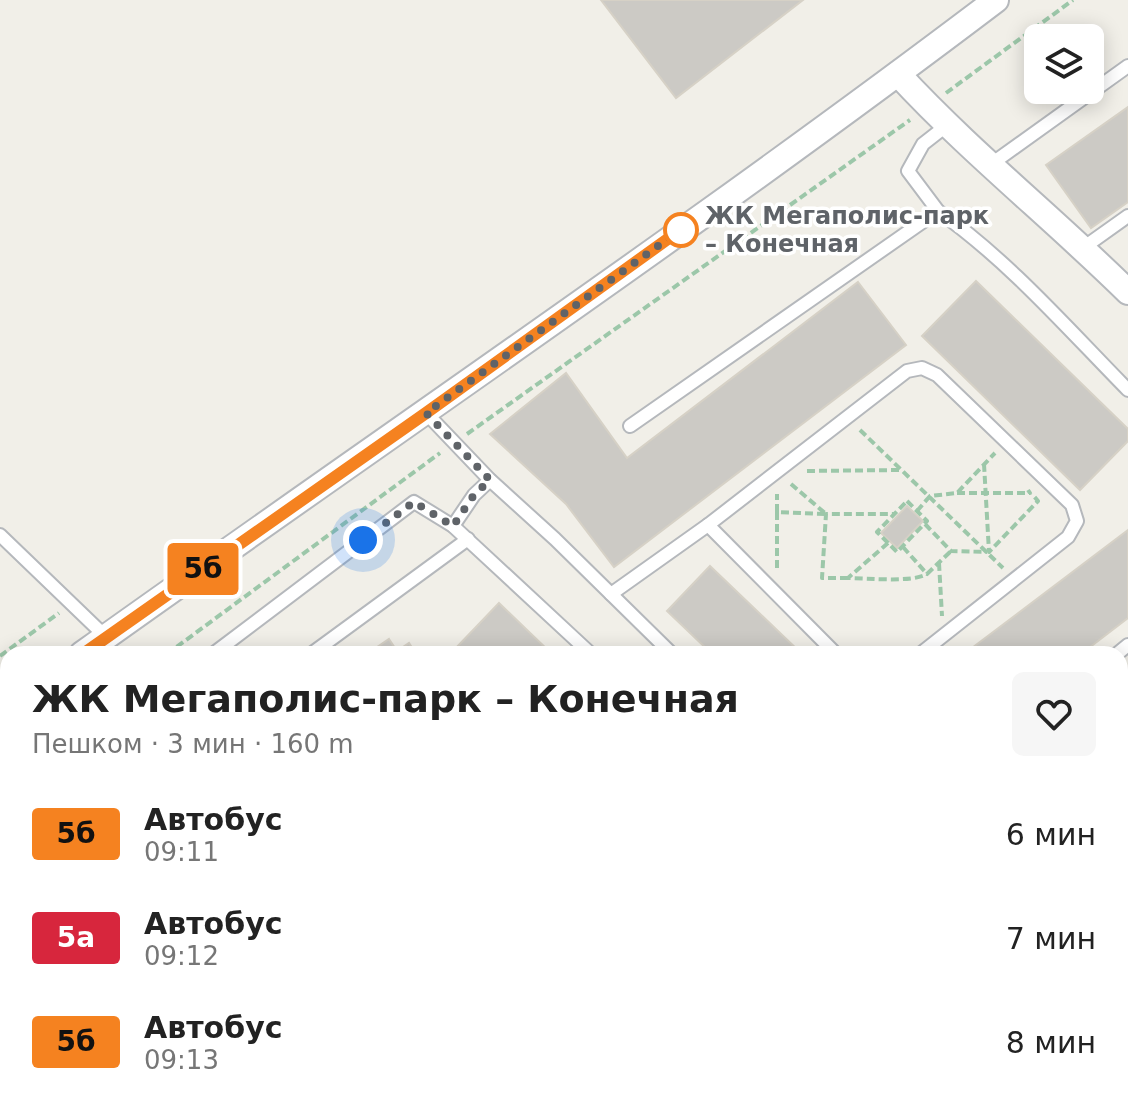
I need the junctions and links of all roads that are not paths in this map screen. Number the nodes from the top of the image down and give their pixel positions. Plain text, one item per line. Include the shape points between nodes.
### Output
1 (996, 0) edge
2 (1128, 66) edge
3 (898, 74) junction
4 (946, 126) junction
5 (990, 165) junction
6 (938, 211) junction
7 (1128, 216) edge
8 (1083, 248) junction
9 (1128, 292) edge
10 (1128, 390) edge
11 (426, 413) junction
12 (630, 426) dead end
13 (490, 480) junction
14 (708, 525) junction
15 (453, 526) junction
16 (0, 535) edge
17 (468, 539) junction
18 (611, 594) junction
19 (106, 637) junction
20 (93, 646) edge
21 (224, 646) edge
22 (322, 646) edge
23 (582, 646) edge
24 (664, 646) edge
25 (828, 646) edge
26 (930, 646) edge

1 - 3 street
2 - 5 lane
3 - 4 street
3 - 11 street
4 - 5 street
4 - 6 lane via 923,144 908,171
5 - 8 street
6 - 10 lane via 1030,290
6 - 12 lane
7 - 8 lane
8 - 9 street
11 - 13 lane
11 - 19 street
13 - 15 lane
13 - 18 lane
14 - 18 lane
14 - 25 lane
14 - 26 lane via 907,371 922,368 937,375 1072,505 1077,521 1068,537
15 - 17 lane
15 - 21 lane via 414,502
16 - 19 lane
17 - 22 lane
17 - 23 lane
18 - 24 lane
19 - 20 street

